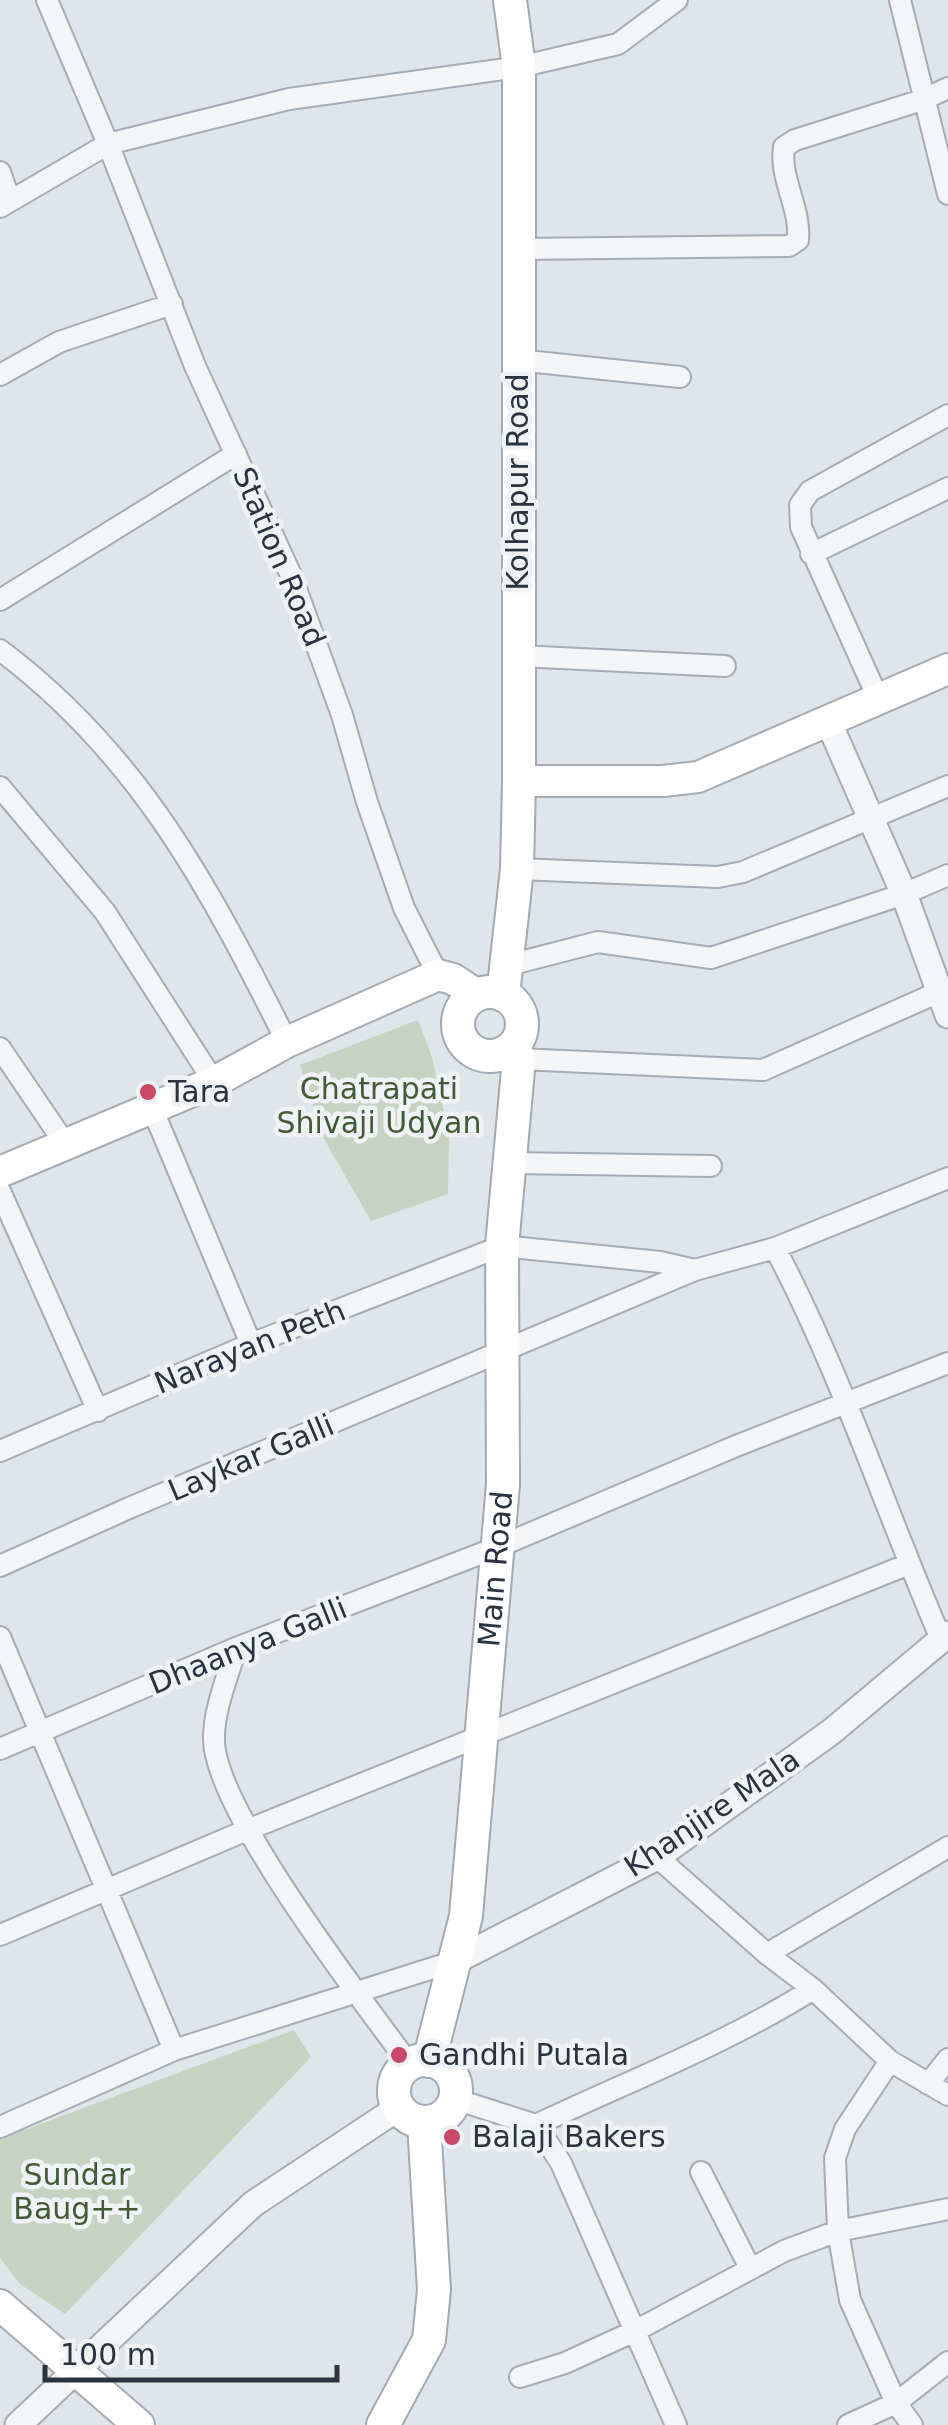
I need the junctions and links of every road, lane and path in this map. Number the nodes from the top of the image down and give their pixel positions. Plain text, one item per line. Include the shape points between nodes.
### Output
1 (47, 0) edge
2 (510, 0) edge
3 (677, 0) edge
4 (900, 0) edge
5 (519, 67) junction
6 (948, 88) edge
7 (922, 100) junction
8 (108, 144) junction
9 (0, 172) edge
10 (948, 194) edge
11 (5, 204) edge
12 (520, 249) junction
13 (172, 304) junction
14 (517, 360) junction
15 (0, 375) edge
16 (680, 377) dead end
17 (948, 415) edge
18 (236, 454) junction
19 (948, 488) edge
20 (811, 554) junction
21 (0, 600) edge
22 (0, 650) edge
23 (519, 656) junction
24 (725, 666) dead end
25 (948, 669) edge
26 (878, 698) junction
27 (829, 722) junction
28 (519, 780) junction
29 (948, 786) edge
30 (0, 788) edge
31 (872, 818) junction
32 (516, 870) junction
33 (948, 875) edge
34 (904, 894) junction
35 (438, 975) junction
36 (496, 985) junction
37 (945, 998) edge
38 (287, 1042) junction
39 (0, 1048) edge
40 (516, 1060) junction
41 (214, 1082) junction
42 (152, 1108) junction
43 (66, 1145) junction
44 (512, 1162) junction
45 (711, 1166) dead end
46 (0, 1172) edge
47 (948, 1178) edge
48 (0, 1192) edge
49 (502, 1246) junction
50 (775, 1248) junction
51 (695, 1270) junction
52 (251, 1344) junction
53 (502, 1353) junction
54 (948, 1363) edge
55 (844, 1402) junction
56 (98, 1410) junction
57 (0, 1452) edge
58 (498, 1547) junction
59 (909, 1564) junction
60 (0, 1566) edge
61 (945, 1636) edge
62 (0, 1637) edge
63 (236, 1648) junction
64 (41, 1732) junction
65 (482, 1736) junction
66 (0, 1749) edge
67 (247, 1830) junction
68 (948, 1847) edge
69 (657, 1857) junction
70 (106, 1890) junction
71 (0, 1935) edge
72 (767, 1954) junction
73 (455, 1961) junction
74 (813, 1989) junction
75 (357, 1993) junction
76 (174, 2050) junction
77 (948, 2059) edge
78 (890, 2061) junction
79 (420, 2062) junction
80 (928, 2084) junction
81 (948, 2095) edge
82 (455, 2099) junction
83 (411, 2116) junction
84 (536, 2125) junction
85 (0, 2127) edge
86 (701, 2172) dead end
87 (948, 2209) edge
88 (838, 2231) junction
89 (750, 2268) junction
90 (0, 2305) edge
91 (637, 2330) junction
92 (948, 2362) edge
93 (76, 2373) junction
94 (520, 2377) dead end
95 (896, 2404) junction
96 (18, 2425) edge
97 (139, 2425) edge
98 (383, 2425) edge
99 (676, 2425) edge
100 (848, 2425) edge
101 (912, 2425) edge

1 - 8 street, Station Road
2 - 5 main road, Kolhapur Road
3 - 5 street via 618,44
4 - 7 street
5 - 8 street via 289,98
5 - 12 main road, Kolhapur Road
6 - 7 street
7 - 10 street
7 - 12 street via 784,147 799,227 798,240 789,246
8 - 11 street
8 - 13 street, Station Road
9 - 11 street
12 - 14 main road, Kolhapur Road
13 - 15 street via 59,342
13 - 18 street, Station Road
14 - 16 street
14 - 23 main road, Kolhapur Road
17 - 20 street via 810,491 800,505
18 - 21 street
18 - 35 street, Station Road via 291,575 404,908
19 - 20 street
20 - 26 street
22 - 38 street via 60,699 144,791 199,874
23 - 24 street
23 - 28 main road, Kolhapur Road
25 - 26 main road
26 - 27 main road
27 - 28 main road via 698,777
27 - 31 street
28 - 32 main road, Kolhapur Road
29 - 31 street
30 - 41 street via 105,912
31 - 32 street via 718,877
31 - 34 street
32 - 36 main road, Kolhapur Road
33 - 34 street
34 - 36 street via 711,958 598,942
34 - 37 street
35 - 36 main road
35 - 38 main road
36 - 40 main road via 518,1007
36 - 40 main road via 469,1000 458,1026 471,1050
37 - 40 street via 763,1070
38 - 41 main road
39 - 43 street
40 - 44 main road, Main Road
41 - 42 main road
42 - 43 main road
42 - 52 street
43 - 46 main road
44 - 45 street
44 - 49 main road, Main Road
47 - 50 street, Laykar Galli
48 - 56 street
49 - 51 street
49 - 52 street, Narayan Peth
49 - 53 main road, Main Road
50 - 51 street, Laykar Galli
50 - 55 street
51 - 53 street, Laykar Galli
52 - 56 street, Narayan Peth
53 - 58 main road, Main Road
53 - 60 street, Laykar Galli
54 - 55 street, Dhaanya Galli
55 - 58 street, Dhaanya Galli
55 - 59 street
56 - 57 street, Narayan Peth
58 - 63 street, Dhaanya Galli
58 - 65 main road, Main Road
59 - 61 street
59 - 65 street
61 - 69 street, Khanjire Mala via 832,1732
62 - 64 street
63 - 64 street, Dhaanya Galli
63 - 67 street via 214,1740
64 - 66 street, Dhaanya Galli
64 - 70 street
65 - 67 street
65 - 73 main road, Main Road via 466,1916
67 - 70 street
67 - 75 street
68 - 72 street
69 - 72 street
69 - 73 street, Khanjire Mala
70 - 71 street
70 - 76 street
72 - 74 street
73 - 75 street
73 - 79 main road, Main Road
74 - 78 street
74 - 84 street via 712,2045
75 - 76 street
75 - 79 street
76 - 85 street
77 - 80 street
78 - 80 street
78 - 88 street via 845,2129 835,2158
79 - 82 main road via 447,2070
79 - 83 main road via 401,2070 393,2089
80 - 81 street
82 - 83 main road via 444,2116
82 - 84 street
83 - 93 street via 253,2204
83 - 98 main road via 434,2290 429,2340
84 - 91 street via 561,2164
86 - 89 street
87 - 88 street
88 - 89 street
88 - 95 street via 850,2300
89 - 91 street
90 - 93 main road
91 - 94 street
91 - 99 street
92 - 95 street
93 - 96 street
93 - 97 main road
95 - 100 street
95 - 101 street

